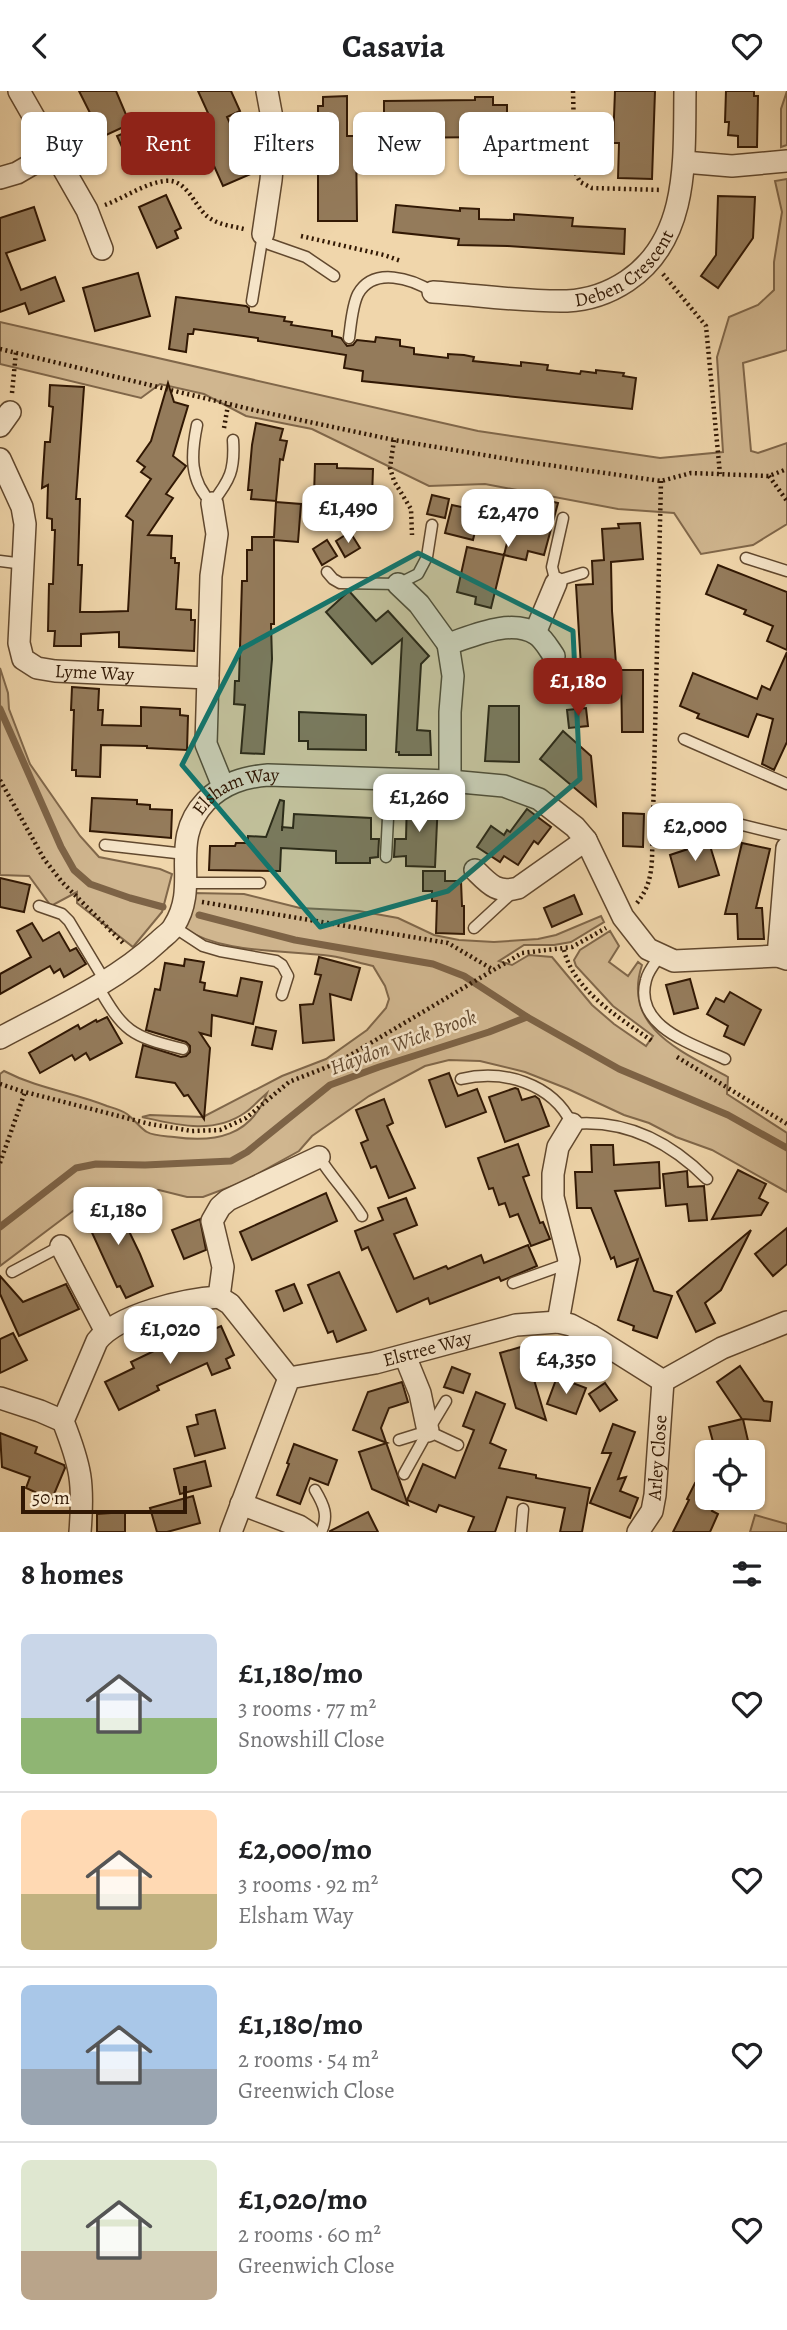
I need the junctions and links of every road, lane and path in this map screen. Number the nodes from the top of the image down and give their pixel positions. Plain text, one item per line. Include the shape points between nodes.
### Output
1 (19, 91) edge
2 (267, 91) edge
3 (573, 91) edge
4 (685, 91) edge
5 (32, 112) edge
6 (787, 161) edge
7 (684, 162) junction
8 (21, 171) edge
9 (68, 175) edge
10 (0, 179) edge
11 (680, 190) junction
12 (263, 234) junction
13 (102, 249) dead end
14 (652, 260) junction
15 (334, 275) dead end
16 (433, 292) joint
17 (252, 301) dead end
18 (349, 338) dead end
19 (0, 349) edge
20 (16, 352) junction
21 (5, 419) edge
22 (197, 425) dead end
23 (233, 440) dead end
24 (394, 440) junction
25 (0, 459) edge
26 (787, 469) edge
27 (720, 474) junction
28 (769, 475) junction
29 (661, 481) junction
30 (787, 501) edge
31 (212, 503) junction
32 (563, 518) dead end
33 (432, 525) dead end
34 (412, 542) dead end
35 (746, 558) dead end
36 (0, 561) edge
37 (24, 564) junction
38 (787, 571) edge
39 (327, 572) dead end
40 (583, 573) dead end
41 (556, 583) junction
42 (398, 584) junction
43 (535, 633) junction
44 (448, 644) junction
45 (554, 656) joint
46 (208, 678) junction
47 (581, 698) dead end
48 (684, 739) dead end
49 (390, 779) junction
50 (0, 780) edge
51 (450, 781) junction
52 (787, 784) edge
53 (223, 786) junction
54 (718, 819) dead end
55 (787, 836) edge
56 (586, 840) junction
57 (105, 845) dead end
58 (787, 848) edge
59 (186, 853) junction
60 (386, 857) dead end
61 (475, 870) dead end
62 (260, 883) dead end
63 (518, 888) junction
64 (186, 891) junction
65 (785, 901) edge
66 (39, 906) dead end
67 (623, 917) junction
68 (174, 927) junction
69 (474, 928) dead end
70 (660, 955) junction
71 (783, 957) edge
72 (140, 959) junction
73 (492, 969) junction
74 (101, 983) junction
75 (282, 995) dead end
76 (0, 1038) edge
77 (183, 1049) dead end
78 (724, 1059) dead end
79 (461, 1079) dead end
80 (0, 1084) edge
81 (25, 1092) junction
82 (572, 1124) junction
83 (319, 1157) joint
84 (0, 1163) edge
85 (706, 1179) dead end
86 (362, 1216) dead end
87 (61, 1246) joint
88 (569, 1263) junction
89 (12, 1272) dead end
90 (513, 1283) dead end
91 (219, 1297) junction
92 (558, 1322) junction
93 (787, 1322) edge
94 (105, 1330) junction
95 (405, 1356) junction
96 (289, 1378) junction
97 (663, 1381) junction
98 (0, 1398) edge
99 (446, 1401) dead end
100 (63, 1421) junction
101 (428, 1431) junction
102 (399, 1440) dead end
103 (458, 1445) dead end
104 (404, 1474) dead end
105 (315, 1490) dead end
106 (241, 1504) junction
107 (523, 1509) dead end
108 (80, 1532) edge
109 (231, 1532) edge
110 (307, 1532) edge
111 (321, 1532) edge
112 (521, 1532) edge
113 (638, 1532) edge

1 - 5 street
2 - 12 street via 275,134
3 - 11 path via 575,172 580,182 592,188
4 - 7 street, Deben Crescent
6 - 7 street via 732,166
7 - 11 street, Deben Crescent
8 - 10 street
9 - 13 street
11 - 14 street, Deben Crescent via 667,238
12 - 15 lane via 270,244 306,257
12 - 17 lane
14 - 16 street, Deben Crescent via 611,290 568,301
14 - 27 path via 706,326
16 - 18 lane via 400,279 372,280 359,292
19 - 20 path
20 - 21 path
20 - 24 path via 228,405
22 - 31 lane via 193,467 202,494
23 - 31 lane via 233,470
24 - 29 path
24 - 34 path via 390,468 411,509
25 - 37 street, Lyme Way via 22,507
26 - 28 path
27 - 28 path
27 - 29 path via 691,473
28 - 30 path
29 - 67 path via 651,877 640,899
31 - 46 street via 217,534
32 - 41 lane via 552,566
33 - 42 lane via 424,567
35 - 38 lane
36 - 37 lane
37 - 46 street, Lyme Way via 19,643 29,664 55,671
39 - 42 lane via 340,583
40 - 41 lane
41 - 43 street
42 - 44 street
43 - 44 street via 496,629
43 - 45 street
44 - 51 street via 453,676
45 - 47 lane
46 - 53 street via 206,744
48 - 52 lane
49 - 51 street, Elsham Way
49 - 53 street, Elsham Way via 268,775
49 - 60 lane
50 - 72 path via 44,859
51 - 56 street, Elsham Way via 503,786 539,799
53 - 59 street, Elsham Way via 194,816 187,831
54 - 55 lane
56 - 63 street
56 - 67 street, Elsham Way
57 - 59 lane
58 - 65 street
59 - 64 street, Elsham Way
61 - 63 street via 501,891
62 - 64 lane
63 - 69 lane
64 - 68 street, Elsham Way
64 - 73 path via 448,943
65 - 71 street
66 - 74 lane via 69,921
67 - 70 street, Elsham Way via 643,943
67 - 73 path via 572,947 529,951
68 - 72 street, Elsham Way
68 - 75 lane via 203,946 276,961 288,976
70 - 71 street via 674,961
70 - 78 lane via 645,981 650,1013 668,1033
72 - 74 street, Elsham Way
73 - 81 path via 337,1063 289,1082 246,1118 220,1130 171,1128
74 - 76 street, Elsham Way
74 - 77 lane via 114,1015 131,1032
79 - 82 lane via 488,1075 524,1081 555,1100
80 - 81 path
81 - 84 path
82 - 85 lane via 586,1122 635,1131 657,1140
82 - 88 street via 558,1147 552,1186
83 - 86 lane
83 - 91 street via 220,1206 212,1221 223,1267
87 - 89 lane
87 - 94 street
88 - 90 lane
88 - 92 street
91 - 94 street via 146,1312
91 - 96 street via 230,1304
92 - 95 street, Elstree Way via 516,1325
92 - 97 street, Elstree Way via 590,1335
93 - 97 street via 722,1347
94 - 100 street
95 - 96 street, Elstree Way
95 - 101 street via 420,1392
96 - 106 street
97 - 113 street, Arley Close via 655,1495 652,1511
98 - 100 street
99 - 101 lane
100 - 108 street via 81,1477
101 - 102 lane
101 - 103 lane
101 - 104 lane
105 - 111 lane via 325,1508
106 - 109 street
106 - 110 street
107 - 112 lane

